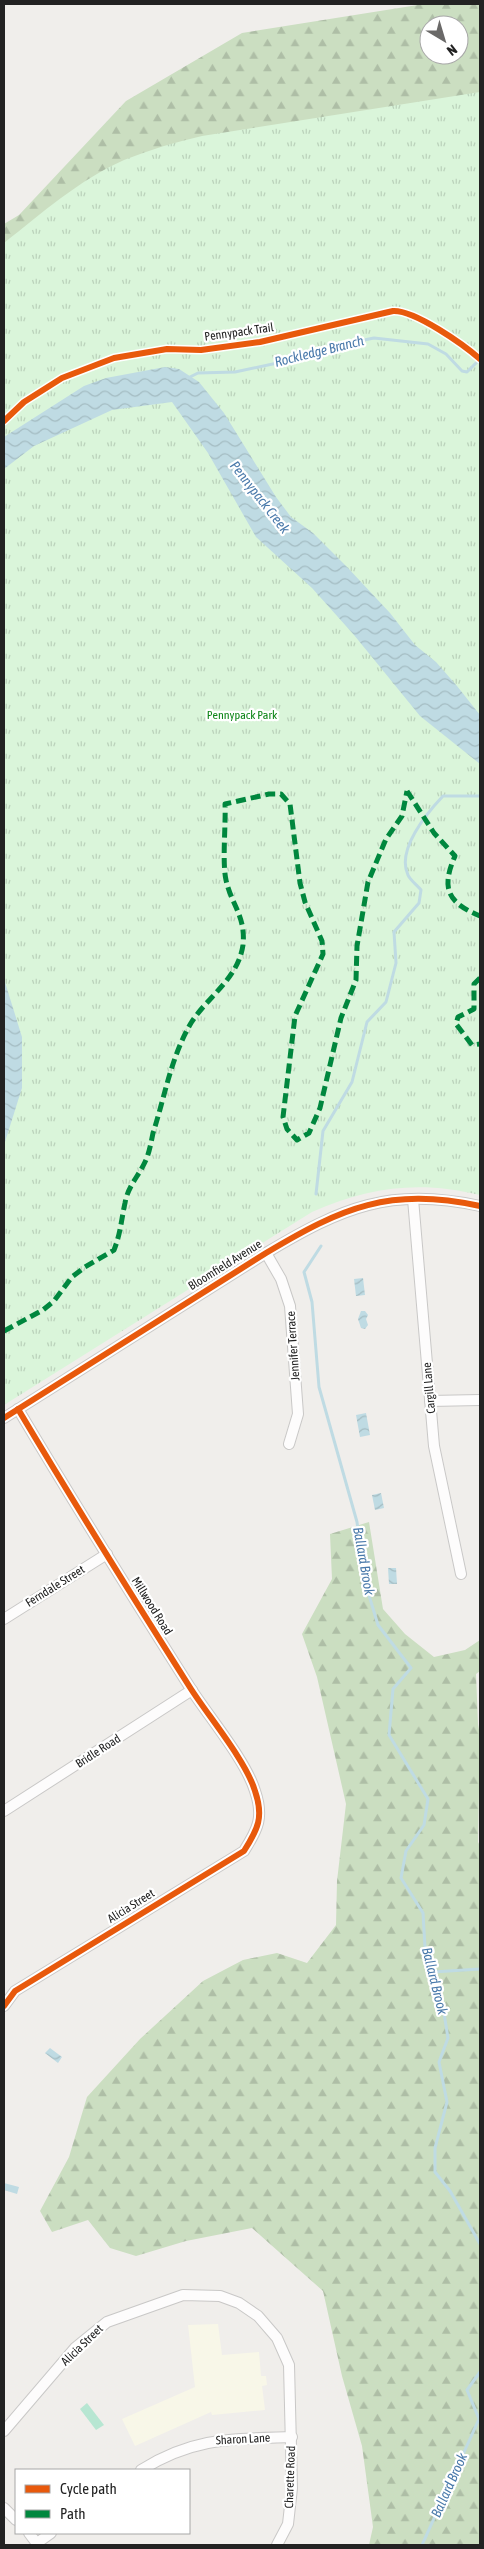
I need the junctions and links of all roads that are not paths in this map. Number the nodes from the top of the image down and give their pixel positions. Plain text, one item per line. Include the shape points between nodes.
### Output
1 (413, 1199) junction
2 (480, 1206) edge
3 (266, 1253) junction
4 (480, 1400) edge
5 (430, 1401) junction
6 (18, 1409) junction
7 (4, 1418) edge
8 (289, 1444) dead end
9 (107, 1554) junction
10 (461, 1574) dead end
11 (4, 1619) edge
12 (192, 1690) junction
13 (4, 1811) edge
14 (260, 1817) joint
15 (4, 1989) edge
16 (15, 1991) junction
17 (4, 2006) edge
18 (4, 2431) edge
19 (292, 2437) junction
20 (143, 2469) edge
21 (4, 2508) edge
22 (15, 2519) edge
23 (50, 2534) edge
24 (37, 2544) edge
25 (277, 2545) edge

1 - 2 street, Bloomfield Avenue via 457,1201
1 - 3 street, Bloomfield Avenue via 370,1203 342,1212
1 - 5 street, Cargill Lane
3 - 6 street, Bloomfield Avenue
3 - 8 street, Jennifer Terrace via 281,1279 290,1306 298,1414
4 - 5 street
5 - 10 street, Cargill Lane via 434,1446
6 - 7 street, Bloomfield Avenue
6 - 9 street, Millwood Road
9 - 11 street, Ferndale Street
9 - 12 street, Millwood Road
12 - 13 street, Bridle Road
12 - 14 street, Millwood Road via 245,1770 255,1789
14 - 16 street, Alicia Street via 244,1850
15 - 16 street
16 - 17 street, Alicia Street
18 - 19 street, Alicia Street via 76,2348 106,2322 183,2295 220,2296 239,2303 258,2316 277,2338 289,2365
19 - 20 street, Sharon Lane via 219,2439 185,2448
19 - 25 street, Charette Road via 288,2524
21 - 22 street
23 - 24 street

